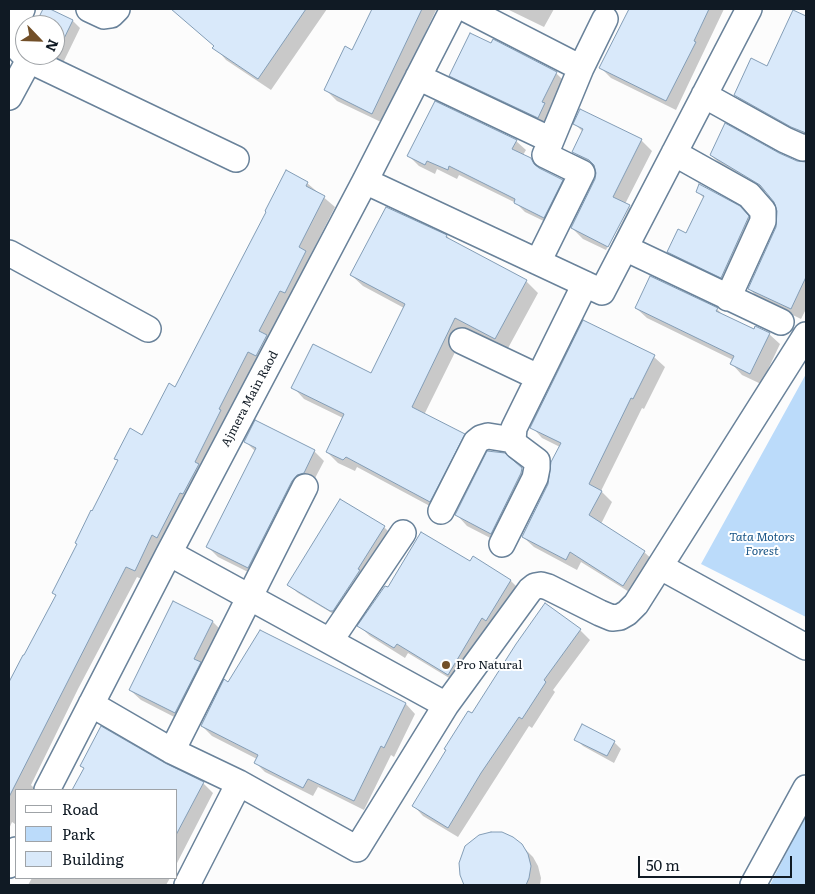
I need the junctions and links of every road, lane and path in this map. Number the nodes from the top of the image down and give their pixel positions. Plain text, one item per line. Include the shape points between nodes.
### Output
1 (89, 9) edge
2 (117, 9) edge
3 (453, 9) edge
4 (466, 9) edge
5 (749, 9) edge
6 (604, 19) dead end
7 (15, 25) edge
8 (15, 45) edge
9 (26, 65) edge
10 (39, 65) edge
11 (581, 68) junction
12 (418, 77) junction
13 (704, 95) junction
14 (9, 97) edge
15 (551, 140) junction
16 (806, 147) edge
17 (674, 153) junction
18 (236, 159) dead end
19 (365, 181) junction
20 (625, 248) junction
21 (9, 253) edge
22 (538, 262) junction
23 (585, 284) junction
24 (728, 298) junction
25 (780, 322) dead end
26 (148, 329) dead end
27 (806, 335) edge
28 (462, 340) dead end
29 (538, 377) junction
30 (513, 440) junction
31 (305, 487) dead end
32 (441, 511) dead end
33 (403, 533) dead end
34 (502, 544) dead end
35 (169, 553) junction
36 (660, 567) junction
37 (249, 597) junction
38 (330, 641) junction
39 (806, 647) edge
40 (91, 704) junction
41 (446, 705) junction
42 (172, 751) junction
43 (239, 783) junction
44 (806, 788) edge
45 (48, 789) edge
46 (15, 852) edge
47 (9, 865) edge
48 (187, 885) edge
49 (753, 885) edge

1 - 2 street via 104,16
3 - 12 street, Ajmera Main Raod
4 - 11 street
5 - 13 street
6 - 11 street
7 - 8 street
9 - 14 street
10 - 18 street
11 - 15 street
12 - 15 street
12 - 19 street, Ajmera Main Raod
13 - 16 street via 785,140
13 - 17 street
15 - 22 street via 545,155 582,173
17 - 20 street
17 - 24 street via 749,195 763,212 763,221
19 - 22 street
19 - 35 street, Ajmera Main Raod
20 - 23 street via 602,292
20 - 24 street
21 - 26 street
22 - 23 street
23 - 29 street
24 - 25 street
27 - 36 street
28 - 29 street
29 - 30 street via 514,428
30 - 32 street via 488,436 476,442
30 - 34 street via 537,461 537,468
31 - 37 street
33 - 38 street
35 - 37 street
35 - 40 street, Ajmera Main Raod
36 - 39 street
36 - 41 street via 636,604 620,617 600,614 548,587 535,586
37 - 38 street
37 - 42 street
38 - 41 street
40 - 42 street
40 - 45 street, Ajmera Main Raod
41 - 43 street via 358,849
42 - 43 street
43 - 48 street
44 - 49 street
46 - 47 street

